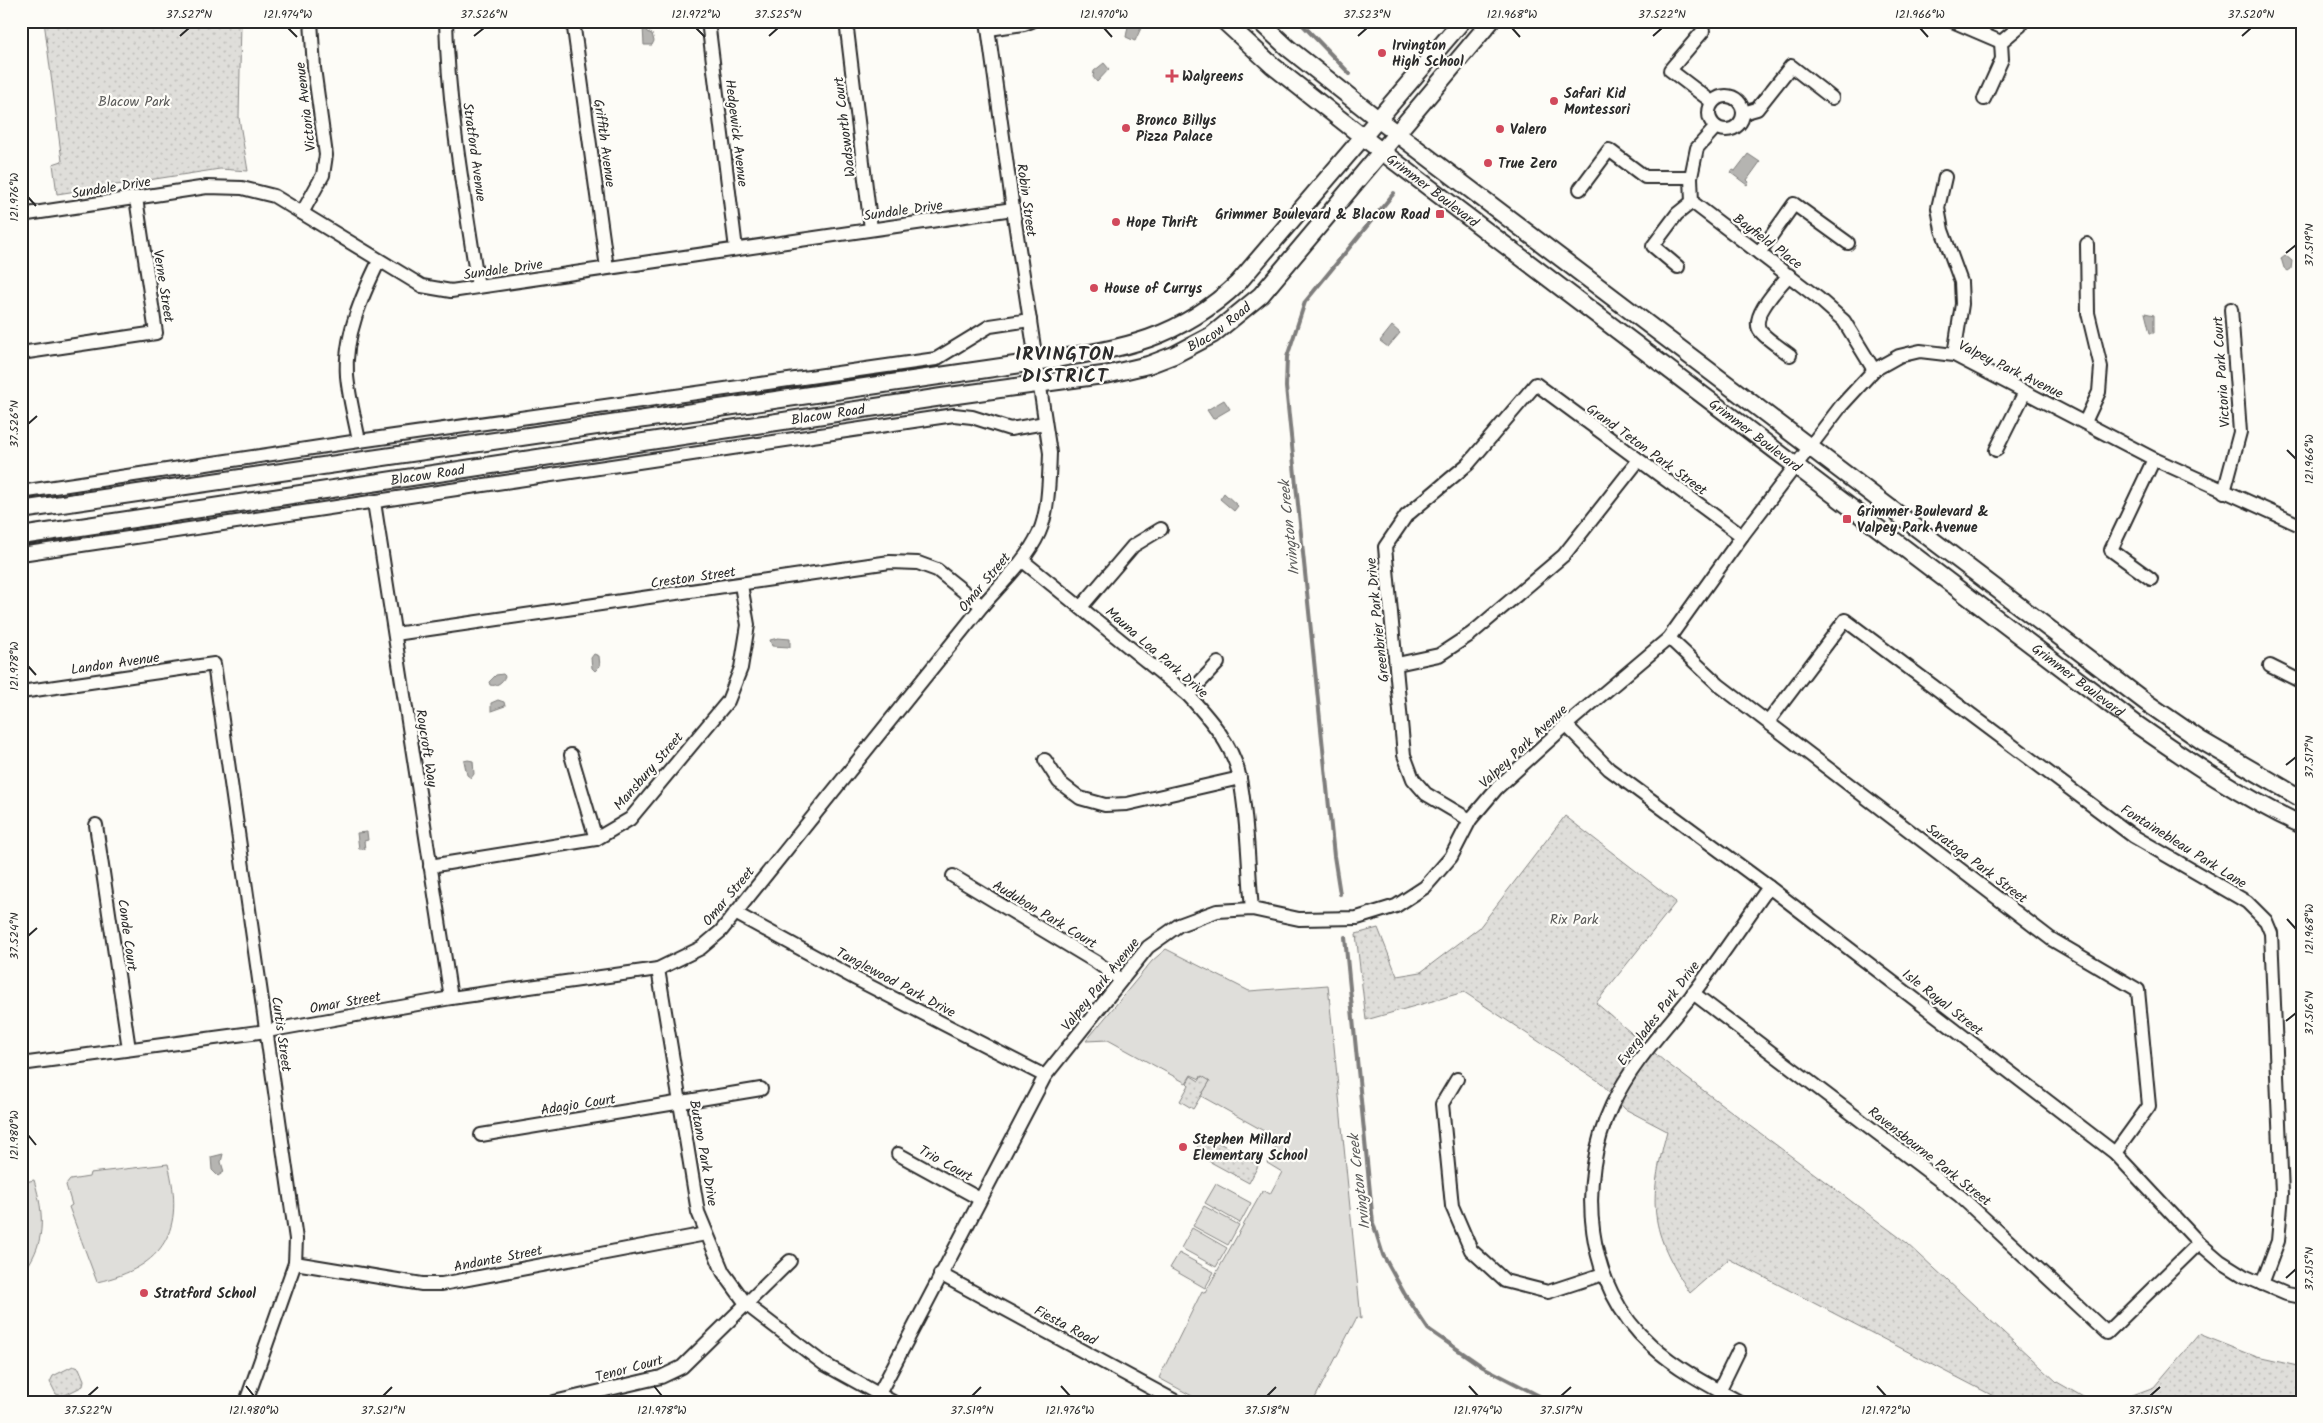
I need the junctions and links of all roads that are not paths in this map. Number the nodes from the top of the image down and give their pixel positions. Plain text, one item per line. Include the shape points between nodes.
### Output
1 (312, 21) edge
2 (446, 21) edge
3 (573, 21) edge
4 (708, 21) edge
5 (846, 21) edge
6 (1032, 21) edge
7 (1224, 21) edge
8 (1259, 21) edge
9 (1462, 21) edge
10 (1491, 21) edge
11 (1952, 21) edge
12 (2022, 21) edge
13 (988, 25) edge
14 (1703, 31) dead end
15 (2001, 42) junction
16 (1832, 98) dead end
17 (1984, 100) dead end
18 (1712, 102) junction
19 (1743, 113) junction
20 (1379, 120) junction
21 (1716, 127) junction
22 (1398, 134) junction
23 (1364, 138) junction
24 (1383, 152) junction
25 (1690, 177) junction
26 (1945, 177) dead end
27 (1580, 189) dead end
28 (136, 198) junction
29 (1692, 202) junction
30 (1013, 209) junction
31 (302, 214) junction
32 (21, 215) edge
33 (871, 230) junction
34 (1848, 243) dead end
35 (2087, 244) dead end
36 (736, 249) junction
37 (1758, 253) junction
38 (379, 261) junction
39 (1678, 267) dead end
40 (607, 268) junction
41 (1788, 276) junction
42 (478, 287) junction
43 (2231, 309) dead end
44 (1030, 320) junction
45 (21, 353) edge
46 (1790, 355) dead end
47 (1954, 355) junction
48 (1035, 362) junction
49 (1874, 370) junction
50 (1038, 384) junction
51 (1536, 384) joint
52 (2025, 392) junction
53 (2085, 422) junction
54 (1045, 423) junction
55 (358, 441) junction
56 (1810, 447) junction
57 (1996, 450) dead end
58 (2154, 459) junction
59 (1638, 461) junction
60 (1796, 466) junction
61 (21, 492) edge
62 (2224, 492) junction
63 (374, 502) junction
64 (21, 510) edge
65 (2302, 526) edge
66 (1161, 529) dead end
67 (21, 536) edge
68 (1742, 536) junction
69 (21, 554) edge
70 (1022, 561) junction
71 (2151, 579) dead end
72 (741, 585) junction
73 (982, 606) junction
74 (1082, 607) junction
75 (395, 634) junction
76 (1669, 638) junction
77 (1218, 663) dead end
78 (214, 664) joint
79 (1397, 664) junction
80 (2270, 666) dead end
81 (2302, 682) edge
82 (21, 692) edge
83 (1188, 695) junction
84 (1768, 722) junction
85 (1566, 725) junction
86 (571, 755) dead end
87 (1045, 760) dead end
88 (1240, 778) junction
89 (2302, 799) edge
90 (1470, 820) junction
91 (2302, 825) edge
92 (96, 826) dead end
93 (596, 839) junction
94 (430, 866) junction
95 (953, 876) dead end
96 (1769, 887) junction
97 (1252, 909) junction
98 (735, 913) junction
99 (658, 969) junction
100 (1120, 979) junction
101 (1693, 993) junction
102 (451, 998) junction
103 (267, 1031) junction
104 (129, 1050) junction
105 (21, 1064) edge
106 (1045, 1076) junction
107 (1457, 1079) dead end
108 (761, 1089) dead end
109 (680, 1103) junction
110 (481, 1135) dead end
111 (2115, 1153) junction
112 (898, 1154) dead end
113 (980, 1199) junction
114 (706, 1234) junction
115 (2199, 1243) junction
116 (790, 1261) dead end
117 (295, 1262) junction
118 (940, 1274) junction
119 (1602, 1274) junction
120 (2262, 1284) junction
121 (2302, 1297) edge
122 (747, 1305) junction
123 (1739, 1350) dead end
124 (1719, 1391) junction
125 (879, 1394) junction
126 (246, 1402) edge
127 (554, 1402) edge
128 (893, 1402) edge
129 (1176, 1402) edge
130 (1740, 1402) edge

1 - 31 street, Victoria Avenue via 314,68 326,155 323,175
2 - 42 street, Stratford Avenue via 454,115
3 - 40 street, Griffith Avenue
4 - 36 street, Hedgewick Avenue
5 - 33 street, Wadsworth Court
6 - 13 street
7 - 23 main road, Grimmer Boulevard via 1273,66
8 - 20 main road, Grimmer Boulevard
9 - 20 main road, Blacow Road
10 - 22 main road, Blacow Road
11 - 15 street
12 - 15 street
13 - 30 street, Robin Street
14 - 18 street via 1670,70
15 - 17 street via 2002,59
16 - 19 street via 1791,66 1757,109
18 - 19 street via 1722,96 1733,97 1741,105
18 - 21 street via 1708,112
19 - 21 street via 1741,122 1732,129
20 - 22 main road, Grimmer Boulevard
20 - 23 main road, Blacow Road
21 - 25 street via 1697,148
22 - 24 main road, Blacow Road
22 - 56 main road, Grimmer Boulevard
23 - 24 main road, Grimmer Boulevard
23 - 48 main road, Blacow Road via 1248,273 1204,311 1168,332 1131,346
24 - 50 main road, Blacow Road via 1270,286 1212,335 1174,355 1136,369
24 - 60 main road, Grimmer Boulevard
25 - 27 street via 1644,177 1609,150
25 - 29 street
26 - 47 street via 1938,208 1942,230 1961,282 1962,304
28 - 31 street, Sundale Drive via 207,187 230,187 274,196
28 - 32 street, Sundale Drive
28 - 45 street, Verne Street via 156,333
29 - 37 street, Bayfield Place
29 - 39 street via 1677,214 1653,246
30 - 33 street, Sundale Drive
30 - 44 street, Robin Street
31 - 38 street, Sundale Drive
33 - 36 street, Sundale Drive
34 - 37 street via 1794,204
35 - 53 street via 2088,313 2101,367 2099,392
36 - 40 street, Sundale Drive
37 - 41 street, Bayfield Place
38 - 42 street, Sundale Drive via 422,286 450,291
38 - 55 street via 356,312 350,340 347,375
40 - 42 street, Sundale Drive
41 - 46 street via 1759,314 1757,325 1760,332
41 - 49 street, Bayfield Place via 1844,322
43 - 62 street, Victoria Park Court via 2240,432
44 - 48 street, Robin Street
44 - 55 street via 990,326 936,359
47 - 49 street, Valpey Park Avenue via 1920,351 1899,356
47 - 52 street, Valpey Park Avenue
48 - 50 street, Robin Street
48 - 64 main road, Blacow Road
49 - 56 street, Valpey Park Avenue
50 - 54 street, Omar Street
50 - 67 main road, Blacow Road
51 - 59 street, Grand Teton Park Street
51 - 79 street, Greenbrier Park Drive via 1468,464 1406,516 1385,547
52 - 53 street, Valpey Park Avenue
52 - 57 street
53 - 58 street, Valpey Park Avenue
54 - 63 street, Blacow Road via 1010,429 954,415
54 - 70 street, Omar Street via 1050,453 1048,491 1040,532
55 - 61 street
56 - 60 street, Valpey Park Avenue
56 - 89 main road, Grimmer Boulevard via 2147,703 2202,741
58 - 62 street, Valpey Park Avenue
58 - 71 street via 2111,550
59 - 68 street, Grand Teton Park Street
59 - 79 street via 1564,555 1471,634 1439,655
60 - 68 street, Valpey Park Avenue
60 - 91 main road, Grimmer Boulevard via 2136,724 2190,762
62 - 65 street, Valpey Park Avenue
63 - 69 street, Blacow Road
63 - 75 street, Roycroft Way
66 - 74 street via 1133,546
68 - 76 street, Valpey Park Avenue
70 - 73 street, Omar Street
70 - 74 street, Mauna Loa Park Drive
72 - 73 street, Creston Street via 890,562 918,563 938,570
72 - 75 street, Creston Street
72 - 93 street, Mansbury Street via 748,625 741,668 728,701 630,818
73 - 98 street, Omar Street
74 - 83 street, Mauna Loa Park Drive
75 - 94 street, Roycroft Way
76 - 84 street, Saratoga Park Street via 1719,685
76 - 85 street, Valpey Park Avenue
77 - 83 street
78 - 82 street, Landon Avenue
78 - 103 street, Curtis Street
79 - 90 street, Greenbrier Park Drive via 1404,755 1413,779 1426,794
80 - 81 street
83 - 88 street, Mauna Loa Park Drive via 1210,718 1224,740
84 - 111 street, Saratoga Park Street via 2051,939 2138,990 2149,1106
84 - 120 street, Fontainebleau Park Lane via 1845,620 2133,836 2257,910 2271,933 2282,1194 2278,1241
85 - 90 street, Valpey Park Avenue via 1497,788
85 - 96 street, Isle Royal Street via 1609,769
86 - 93 street
87 - 88 street via 1059,782 1080,798 1105,805 1127,804
88 - 97 street, Mauna Loa Park Drive
90 - 97 street, Valpey Park Avenue via 1451,857 1425,887 1396,906 1358,918 1299,919
92 - 104 street, Conde Court
93 - 94 street, Mansbury Street
94 - 102 street, Roycroft Way
95 - 100 street, Audubon Park Court
96 - 101 street, Everglades Park Drive
96 - 111 street, Isle Royal Street
97 - 100 street, Valpey Park Avenue via 1216,911 1179,925 1148,947
98 - 99 street, Omar Street via 721,931 701,948
98 - 106 street, Tanglewood Park Drive
99 - 102 street, Omar Street
99 - 109 street, Butano Park Drive
100 - 106 street, Valpey Park Avenue
101 - 115 street, Ravensbourne Park Street via 1960,1196 2107,1333
101 - 119 street, Everglades Park Drive via 1638,1062 1616,1098 1594,1157 1590,1219
102 - 103 street, Omar Street
103 - 104 street, Omar Street
103 - 117 street, Curtis Street via 296,1239
104 - 105 street, Omar Street
106 - 113 street, Valpey Park Avenue
107 - 119 street via 1442,1104 1452,1206 1471,1250 1505,1281 1548,1292
108 - 109 street, Adagio Court
109 - 110 street, Adagio Court
109 - 114 street, Butano Park Drive via 698,1212
111 - 115 street, Isle Royal Street
112 - 113 street, Trio Court
113 - 118 street, Valpey Park Avenue
114 - 117 street, Andante Street via 442,1284 422,1284
114 - 122 street, Butano Park Drive via 724,1272
115 - 120 street, Isle Royal Street via 2220,1261
116 - 122 street, Tenor Court
117 - 126 street, Curtis Street
118 - 125 street, Valpey Park Avenue
118 - 129 street, Fiesta Road
119 - 124 street, Everglades Park Drive via 1626,1316 1651,1345
120 - 121 street, Isle Royal Street
122 - 125 street, Butano Park Drive via 824,1364
122 - 127 street, Tenor Court via 682,1367 661,1377
123 - 124 street
124 - 130 street, Everglades Park Drive
125 - 128 street, Butano Park Drive

